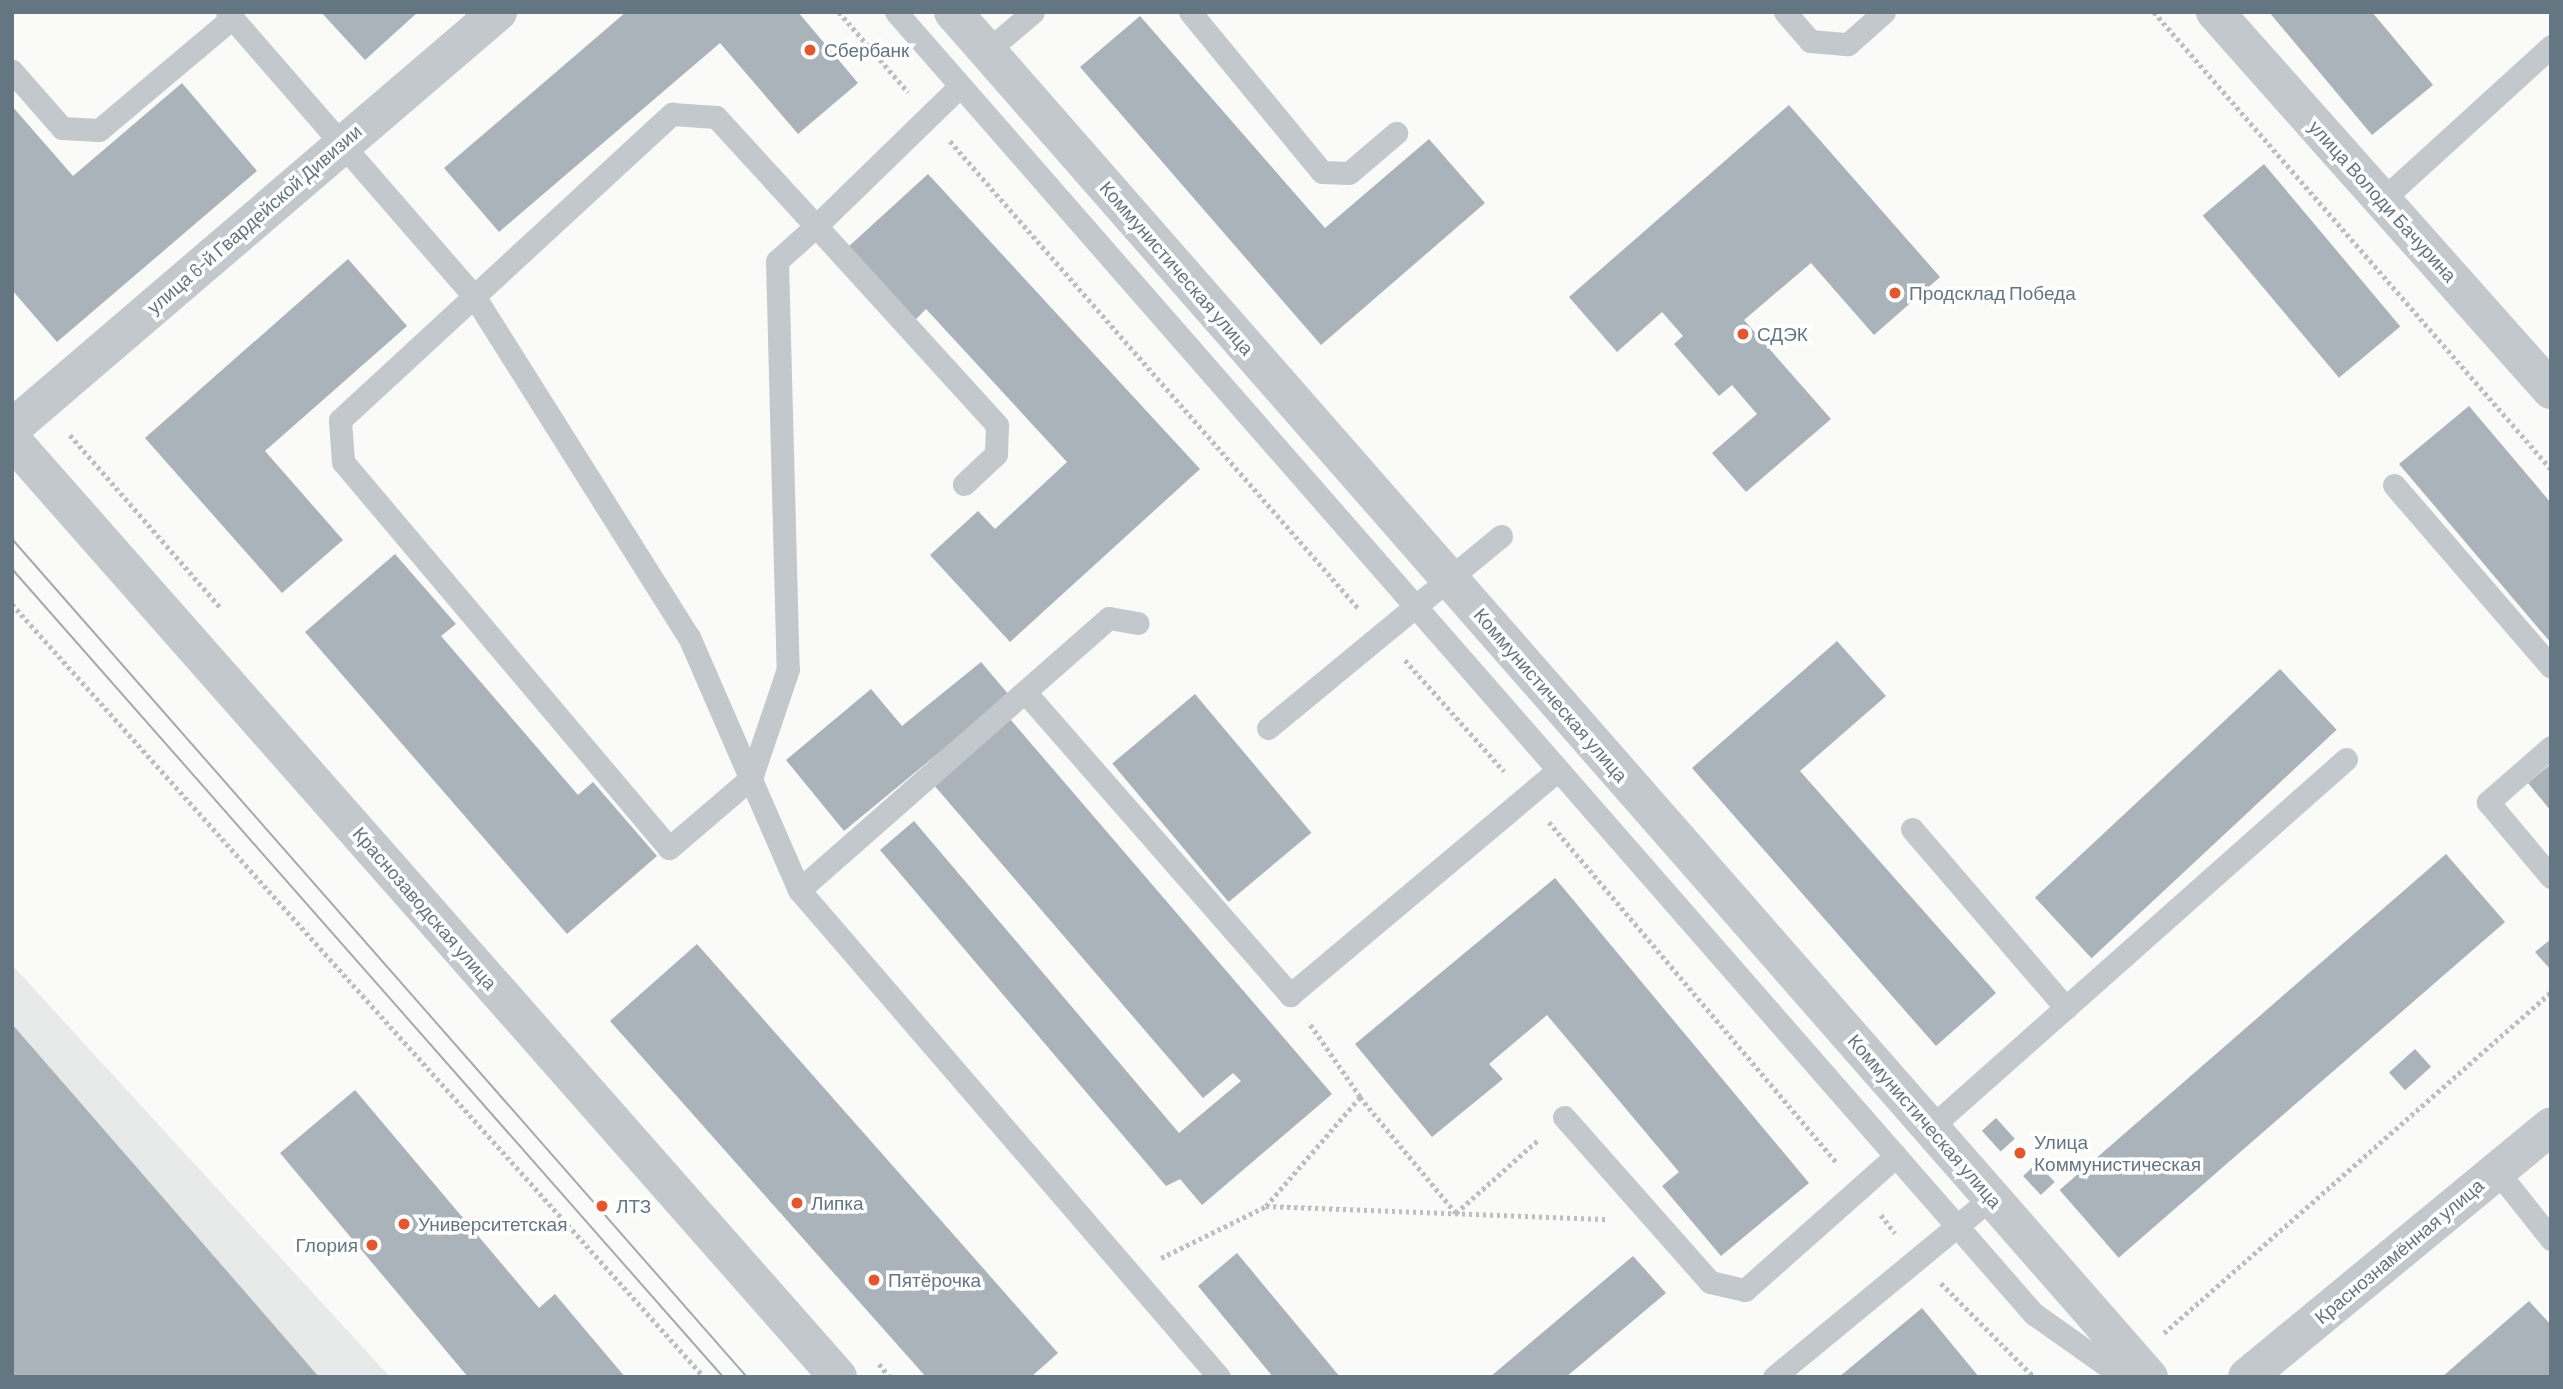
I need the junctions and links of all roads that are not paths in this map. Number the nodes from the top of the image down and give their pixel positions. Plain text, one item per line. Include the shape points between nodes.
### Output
1 (498, 12) edge
2 (896, 12) edge
3 (953, 12) edge
4 (1033, 12) edge
5 (1190, 12) edge
6 (1785, 12) edge
7 (1884, 12) edge
8 (2215, 12) edge
9 (230, 15) edge
10 (2551, 46) edge
11 (987, 51) junction
12 (12, 71) edge
13 (960, 86) junction
14 (1396, 133) dead end
15 (341, 145) junction
16 (2382, 200) junction
17 (816, 226) junction
18 (474, 296) junction
19 (2551, 390) edge
20 (12, 428) edge
21 (12, 440) edge
22 (964, 484) dead end
23 (2395, 485) dead end
24 (1501, 536) dead end
25 (1449, 578) junction
26 (1415, 606) junction
27 (1138, 623) dead end
28 (2551, 667) edge
29 (1025, 692) junction
30 (1268, 728) dead end
31 (2551, 747) edge
32 (2346, 759) dead end
33 (1558, 770) junction
34 (751, 778) junction
35 (1912, 829) dead end
36 (2551, 877) edge
37 (799, 890) junction
38 (2066, 1008) junction
39 (1563, 1117) road end
40 (2551, 1126) edge
41 (1930, 1128) junction
42 (1896, 1156) junction
43 (2497, 1171) junction
44 (1992, 1197) junction
45 (1956, 1225) junction
46 (2551, 1238) edge
47 (838, 1377) edge
48 (1219, 1377) edge
49 (1774, 1377) edge
50 (2123, 1377) edge
51 (2149, 1377) edge
52 (2247, 1377) edge

1 - 15 street, улица 6-й Гвардейской Дивизии
2 - 13 lane
3 - 11 street, Коммунистическая улица
4 - 11 lane
5 - 14 lane via 1322,172 1349,173
6 - 7 lane via 1810,41 1848,44
8 - 16 street, улица Володи Бачурина
9 - 12 lane via 99,130 62,128
9 - 15 lane
10 - 16 lane
11 - 25 street, Коммунистическая улица
13 - 17 lane
13 - 26 lane
15 - 18 lane
15 - 20 street, улица 6-й Гвардейской Дивизии
16 - 19 street, улица Володи Бачурина
17 - 18 lane via 716,117 672,114
17 - 22 lane via 997,425 996,454
17 - 34 lane via 777,261 788,669
18 - 34 lane via 689,637
18 - 34 lane via 340,420 343,462 669,848
21 - 47 street, Краснозаводская улица
23 - 28 lane
24 - 25 lane
25 - 26 lane
25 - 41 street, Коммунистическая улица
26 - 30 lane
26 - 33 lane
27 - 29 lane via 1110,618
29 - 33 lane via 1290,995
29 - 37 lane
31 - 36 lane via 2488,802
32 - 38 lane
33 - 42 lane
34 - 37 lane
35 - 38 lane
37 - 48 lane
38 - 41 lane
39 - 42 lane via 1710,1283 1745,1290
40 - 43 street, Краснознамённая улица
41 - 44 street, Коммунистическая улица
42 - 45 lane
43 - 46 lane
43 - 52 street, Краснознамённая улица
44 - 45 lane
44 - 51 street, Коммунистическая улица
45 - 49 lane
45 - 50 lane via 2034,1314

